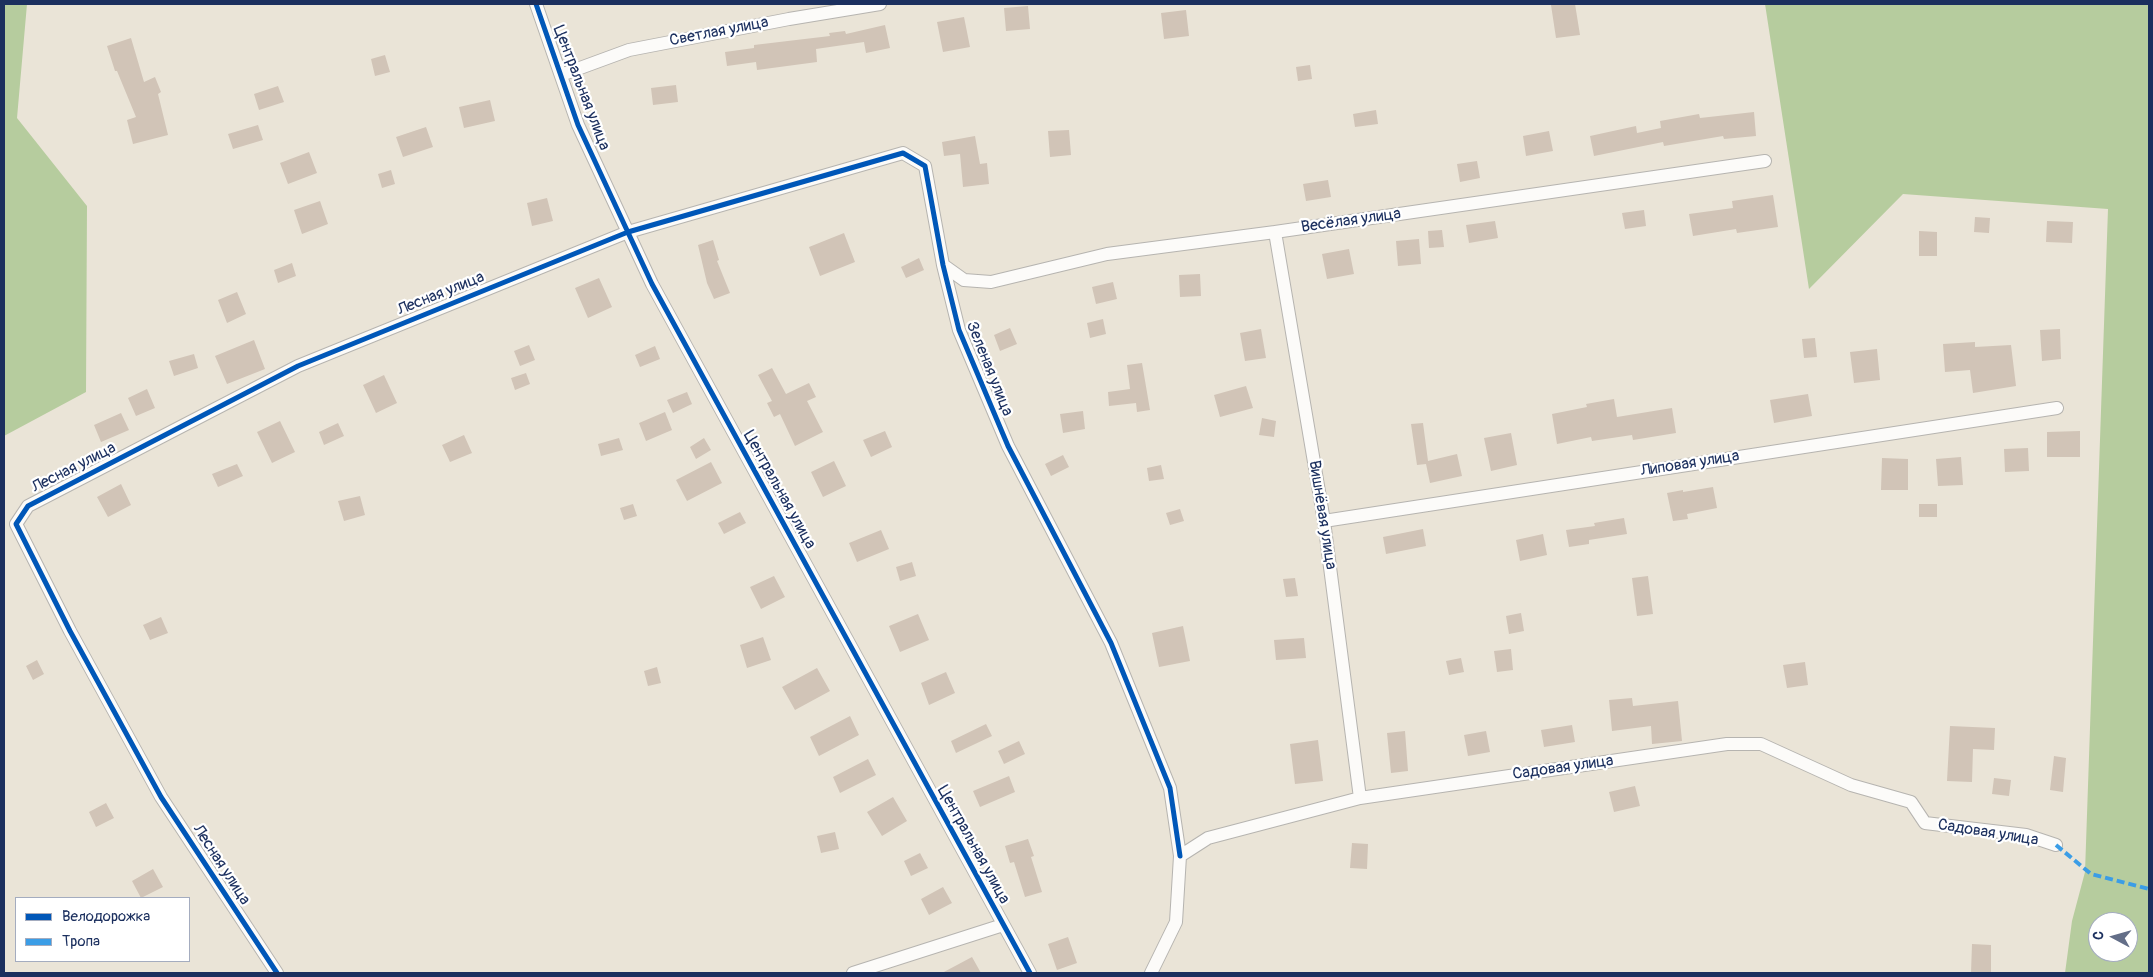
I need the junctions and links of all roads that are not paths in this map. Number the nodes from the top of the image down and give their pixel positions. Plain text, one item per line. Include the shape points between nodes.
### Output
1 (536, 4) edge
2 (880, 4) edge
3 (562, 75) junction
4 (1765, 161) dead end
5 (628, 232) junction
6 (1275, 232) junction
7 (943, 265) junction
8 (2057, 408) dead end
9 (1324, 521) junction
10 (1360, 798) junction
11 (2056, 845) dead end
12 (1180, 856) junction
13 (1003, 925) junction
14 (277, 973) edge
15 (853, 973) edge
16 (1030, 973) edge
17 (1151, 973) edge

1 - 3 street, Центральная улица
2 - 3 street, Светлая улица via 789,18 629,50
3 - 5 street, Центральная улица via 578,125
4 - 6 street, Весёлая улица
5 - 7 street, Зеленая улица via 903,153 925,166
5 - 13 street, Центральная улица via 652,284
5 - 14 street, Лесная улица via 298,366 28,506 16,524 162,797
6 - 7 street, Весёлая улица via 1107,254 991,282 964,280
6 - 9 street, Вишнёвая улица
7 - 12 street, Зеленая улица via 959,330 1008,446 1111,643 1170,788
8 - 9 street, Липовая улица
9 - 10 street, Вишнёвая улица
10 - 11 street, Садовая улица via 1727,744 1761,744 1851,785 1911,802 1925,823 2026,835
10 - 12 street, Садовая улица via 1208,838
12 - 17 street via 1176,922
13 - 15 street
13 - 16 street, Центральная улица

